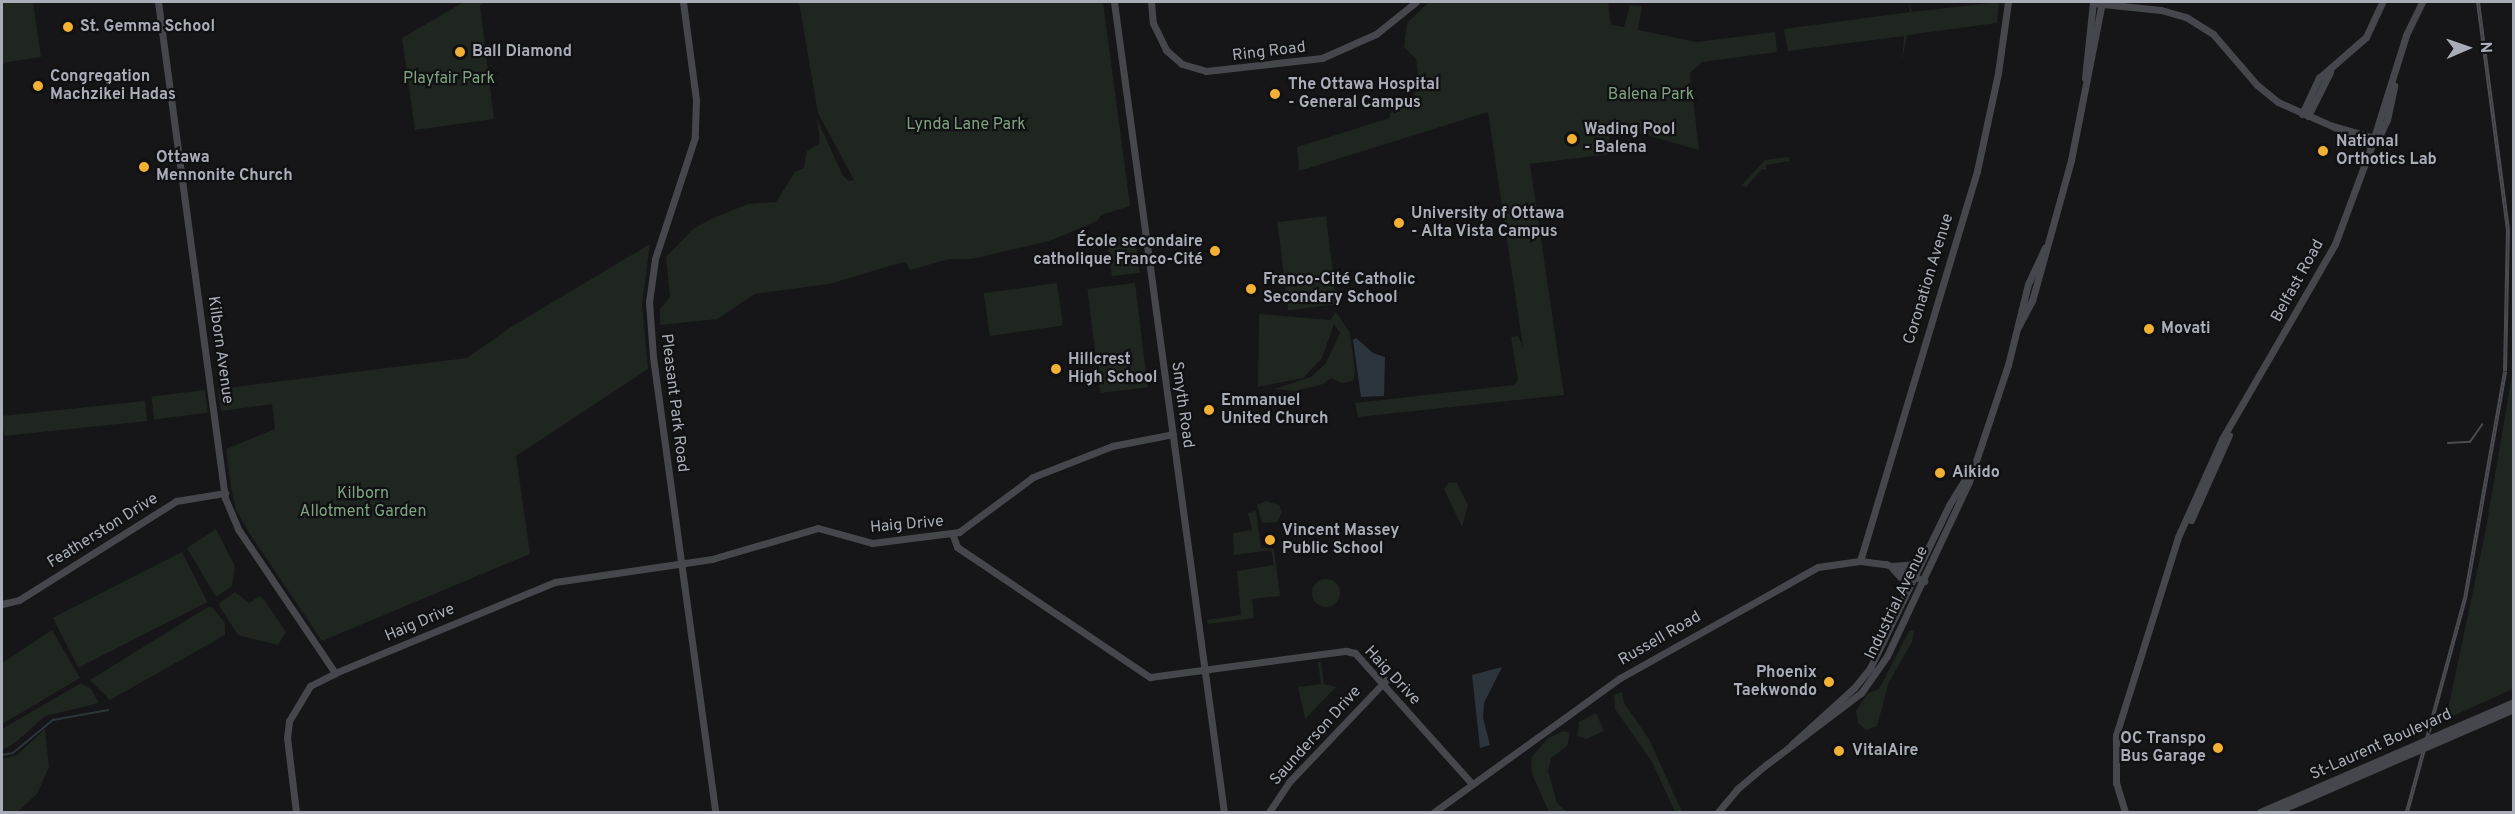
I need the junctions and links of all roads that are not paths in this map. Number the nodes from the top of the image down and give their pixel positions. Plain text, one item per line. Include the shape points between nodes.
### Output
1 (158, 2) edge
2 (684, 2) edge
3 (1114, 2) edge
4 (1151, 2) edge
5 (1416, 2) edge
6 (2008, 2) edge
7 (2093, 2) edge
8 (2382, 2) edge
9 (2422, 2) edge
10 (2102, 3) edge
11 (2084, 102) junction
12 (2305, 115) junction
13 (2330, 125) junction
14 (2375, 138) junction
15 (2371, 147) junction
16 (1173, 434) junction
17 (1968, 475) junction
18 (225, 493) junction
19 (952, 533) junction
20 (1925, 555) junction
21 (1860, 561) junction
22 (681, 564) junction
23 (1889, 566) junction
24 (1915, 576) junction
25 (1924, 581) junction
26 (2, 604) edge
27 (1904, 604) junction
28 (1205, 670) junction
29 (335, 673) junction
30 (1384, 682) junction
31 (2514, 702) edge
32 (2514, 709) edge
33 (2450, 733) junction
34 (1792, 744) junction
35 (2406, 752) junction
36 (1472, 784) junction
37 (296, 813) edge
38 (715, 813) edge
39 (1224, 813) edge
40 (1269, 813) edge
41 (1434, 813) edge
42 (1718, 813) edge
43 (2126, 813) edge
44 (2260, 813) edge
45 (2276, 813) edge

1 - 18 street, Kilborn Avenue
2 - 22 street, Pleasant Park Road via 696,100 695,137 655,259 649,302
3 - 16 street, Smyth Road
4 - 5 street, Ring Road via 1153,23 1166,50 1182,64 1206,71 1322,58 1376,34
6 - 21 street, Coronation Avenue via 1977,171
7 - 10 street
7 - 11 street, Industrial Avenue
8 - 12 street via 2366,37 2319,78
9 - 14 street, Belfast Road via 2398,63 2387,120
10 - 11 street, Industrial Avenue
10 - 12 street via 2161,10 2193,21 2219,41 2267,94
11 - 17 street, Industrial Avenue via 2032,301 2018,327 1996,402
12 - 13 street
13 - 14 street
13 - 15 street
14 - 15 street, Belfast Road
15 - 43 street, Belfast Road via 2328,259 2234,421 2168,567 2116,735 2116,783
16 - 19 street via 1112,446 1033,477 962,530
16 - 28 street, Smyth Road
17 - 20 street, Industrial Avenue via 1961,481
17 - 25 street, Industrial Avenue
18 - 26 street, Featherston Drive via 176,501 20,600
18 - 29 street, Kilborn Avenue via 238,530
19 - 22 street, Haig Drive via 872,543 818,528 712,559
19 - 28 street, Haig Drive via 957,547 1142,673 1150,677
20 - 23 street via 1913,564
20 - 24 street, Industrial Avenue
21 - 23 street, Russell Road
21 - 36 street, Russell Road via 1818,567 1685,640 1620,678
22 - 29 street, Haig Drive via 553,582
22 - 38 street, Pleasant Park Road
23 - 24 street, Russell Road
23 - 27 street via 1904,582
24 - 25 street, Russell Road
24 - 27 street, Industrial Avenue
25 - 34 street, Industrial Avenue via 1876,675 1841,710
27 - 34 street, Industrial Avenue via 1861,680
28 - 30 street, Haig Drive via 1346,651 1355,653
28 - 39 street, Smyth Road
29 - 37 street, Haig Drive via 310,687 290,721 287,738
30 - 36 street, Haig Drive
30 - 40 street, Saunderson Drive via 1289,782
31 - 33 street, St-Laurent Boulevard
32 - 33 street, St-Laurent Boulevard
33 - 35 street, St-Laurent Boulevard, bridge
34 - 42 street, Industrial Avenue via 1737,789
35 - 44 street, St-Laurent Boulevard
35 - 45 street, St-Laurent Boulevard
36 - 41 street, Russell Road

